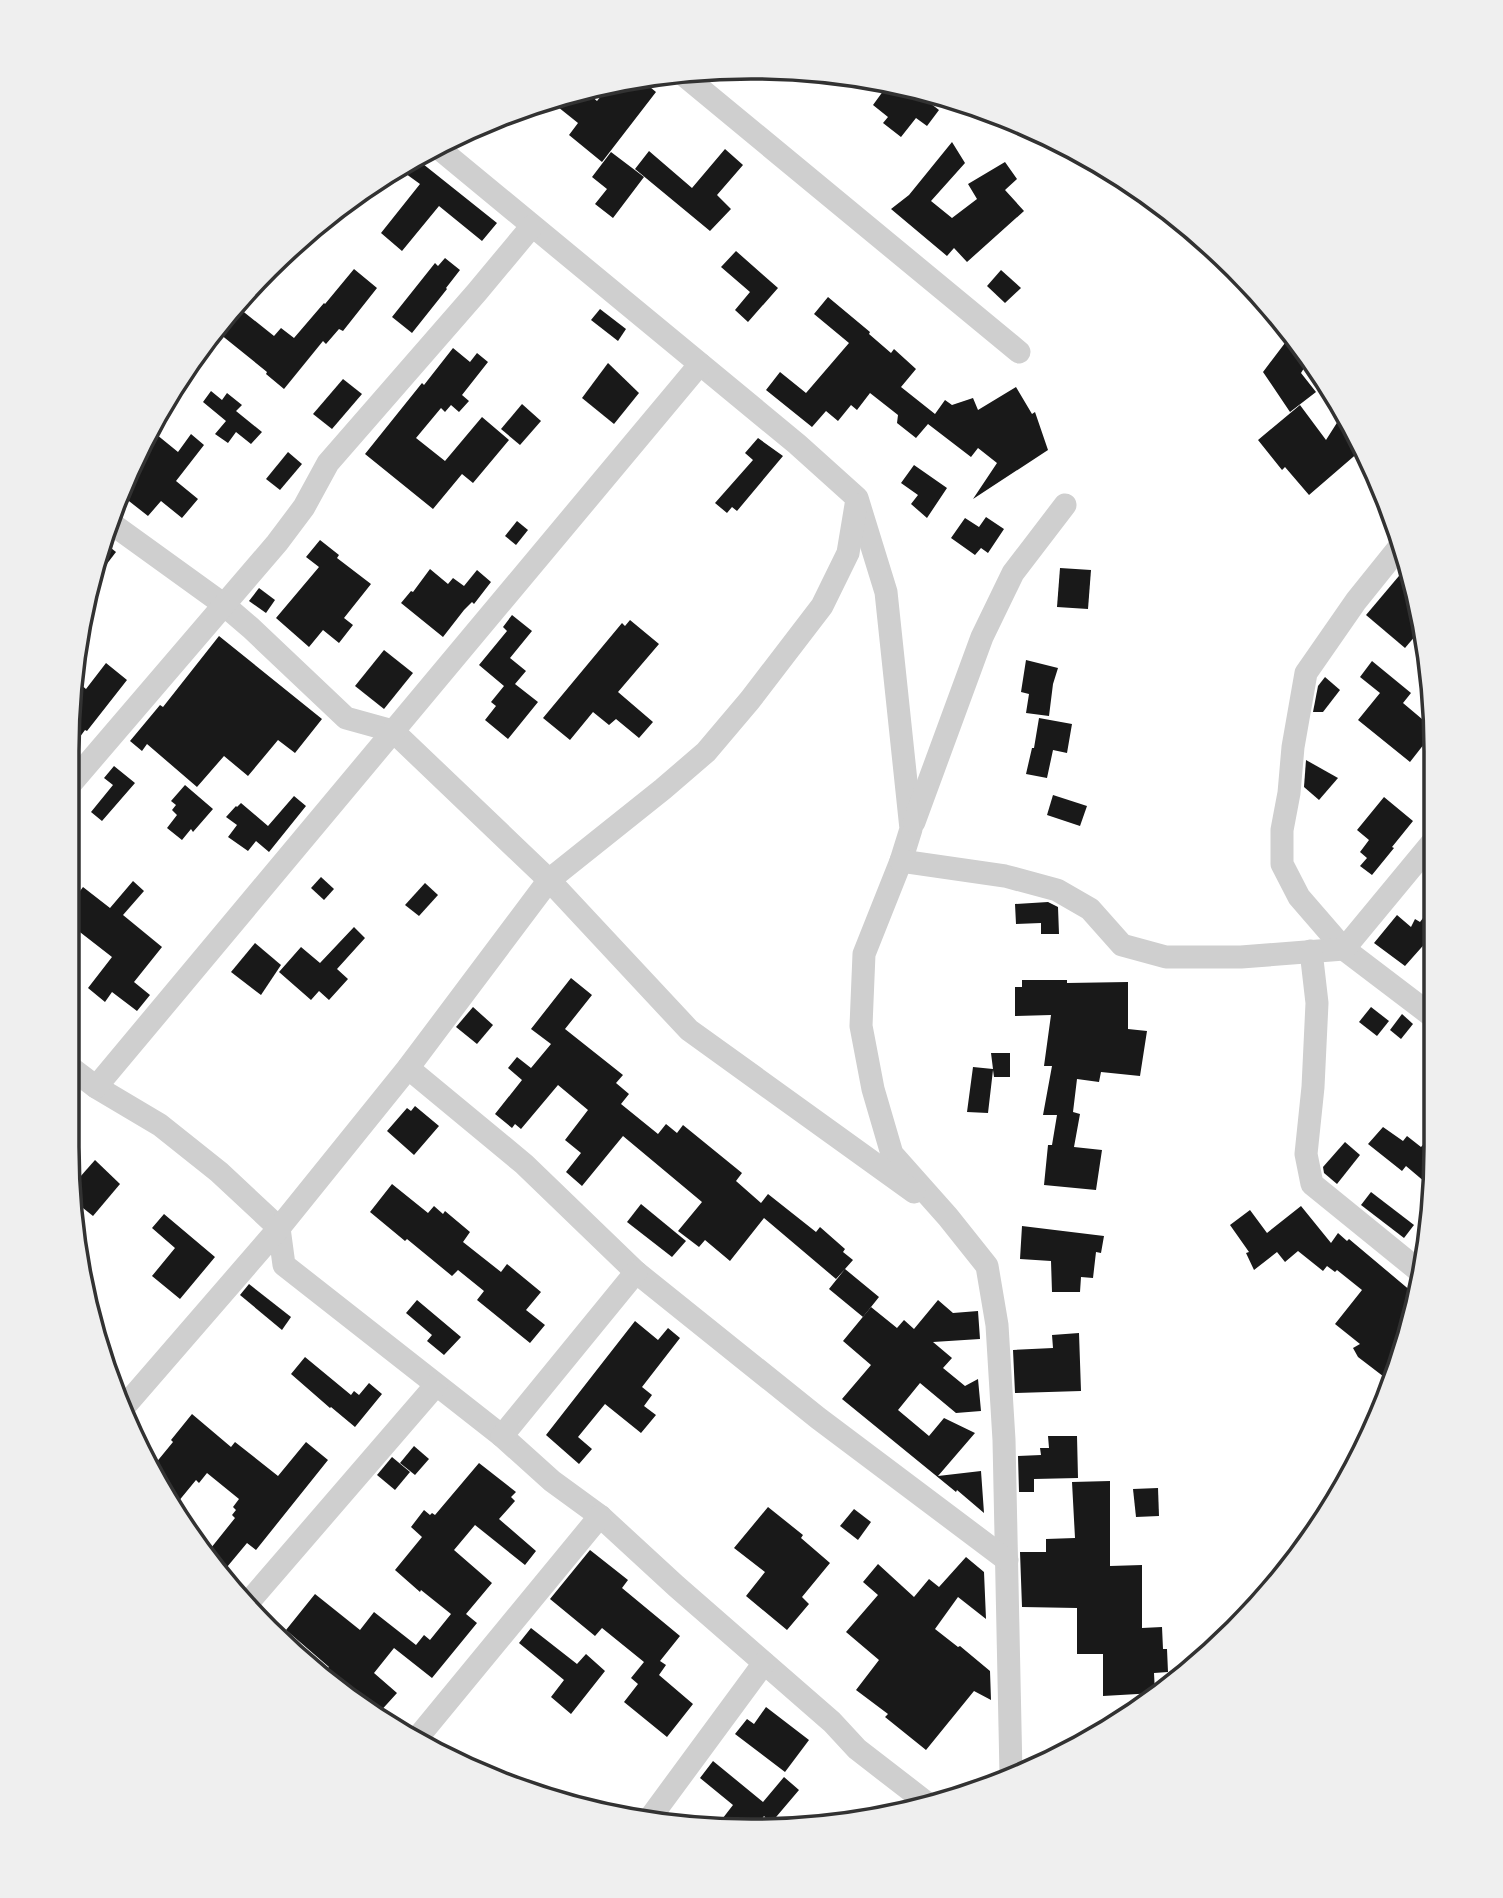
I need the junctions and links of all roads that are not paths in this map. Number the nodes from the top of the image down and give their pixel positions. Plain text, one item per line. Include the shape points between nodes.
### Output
1 (692, 82) edge
2 (445, 153) edge
3 (532, 226) junction
4 (1019, 352) dead end
5 (700, 365) junction
6 (857, 498) junction
7 (1065, 505) dead end
8 (117, 527) edge
9 (1394, 553) edge
10 (223, 604) junction
11 (393, 731) junction
12 (79, 774) edge
13 (911, 829) junction
14 (1424, 854) edge
15 (901, 861) junction
16 (549, 880) junction
17 (1345, 949) junction
18 (1311, 951) junction
19 (1424, 1010) edge
20 (408, 1068) junction
21 (79, 1074) edge
22 (96, 1087) junction
23 (948, 1217) junction
24 (279, 1228) junction
25 (1413, 1266) edge
26 (636, 1272) junction
27 (436, 1385) junction
28 (129, 1401) edge
29 (502, 1436) junction
30 (600, 1516) junction
31 (1007, 1560) junction
32 (253, 1597) edge
33 (764, 1663) junction
34 (422, 1733) edge
35 (1011, 1767) edge
36 (920, 1797) edge
37 (655, 1812) edge

1 - 4 street
2 - 3 street
3 - 5 street
3 - 10 street via 328,463 304,507
5 - 6 street
5 - 11 street
6 - 13 street via 886,592
6 - 16 street via 848,553 822,606 750,700 706,752
7 - 13 street via 1013,573 982,637
8 - 10 street
9 - 17 street via 1306,673 1282,830 1282,864 1299,897
10 - 11 street via 346,718
10 - 12 street
11 - 16 street
11 - 22 street
13 - 15 street
14 - 17 street
15 - 18 street via 1057,890 1090,909 1122,945 1166,957
15 - 23 street via 864,954 861,1026 892,1154
16 - 20 street
16 - 23 street via 689,1030
17 - 18 street
17 - 19 street
18 - 25 street via 1317,1003 1306,1154 1312,1184
20 - 24 street
20 - 26 street via 524,1164
21 - 22 street
22 - 24 street via 160,1125
23 - 31 street via 986,1266 995,1313
24 - 27 street via 284,1265
24 - 28 street
26 - 29 street
26 - 31 street via 818,1418
27 - 29 street
27 - 32 street
29 - 30 street
30 - 33 street
30 - 34 street
31 - 35 street
33 - 36 street via 832,1721 857,1749
33 - 37 street

